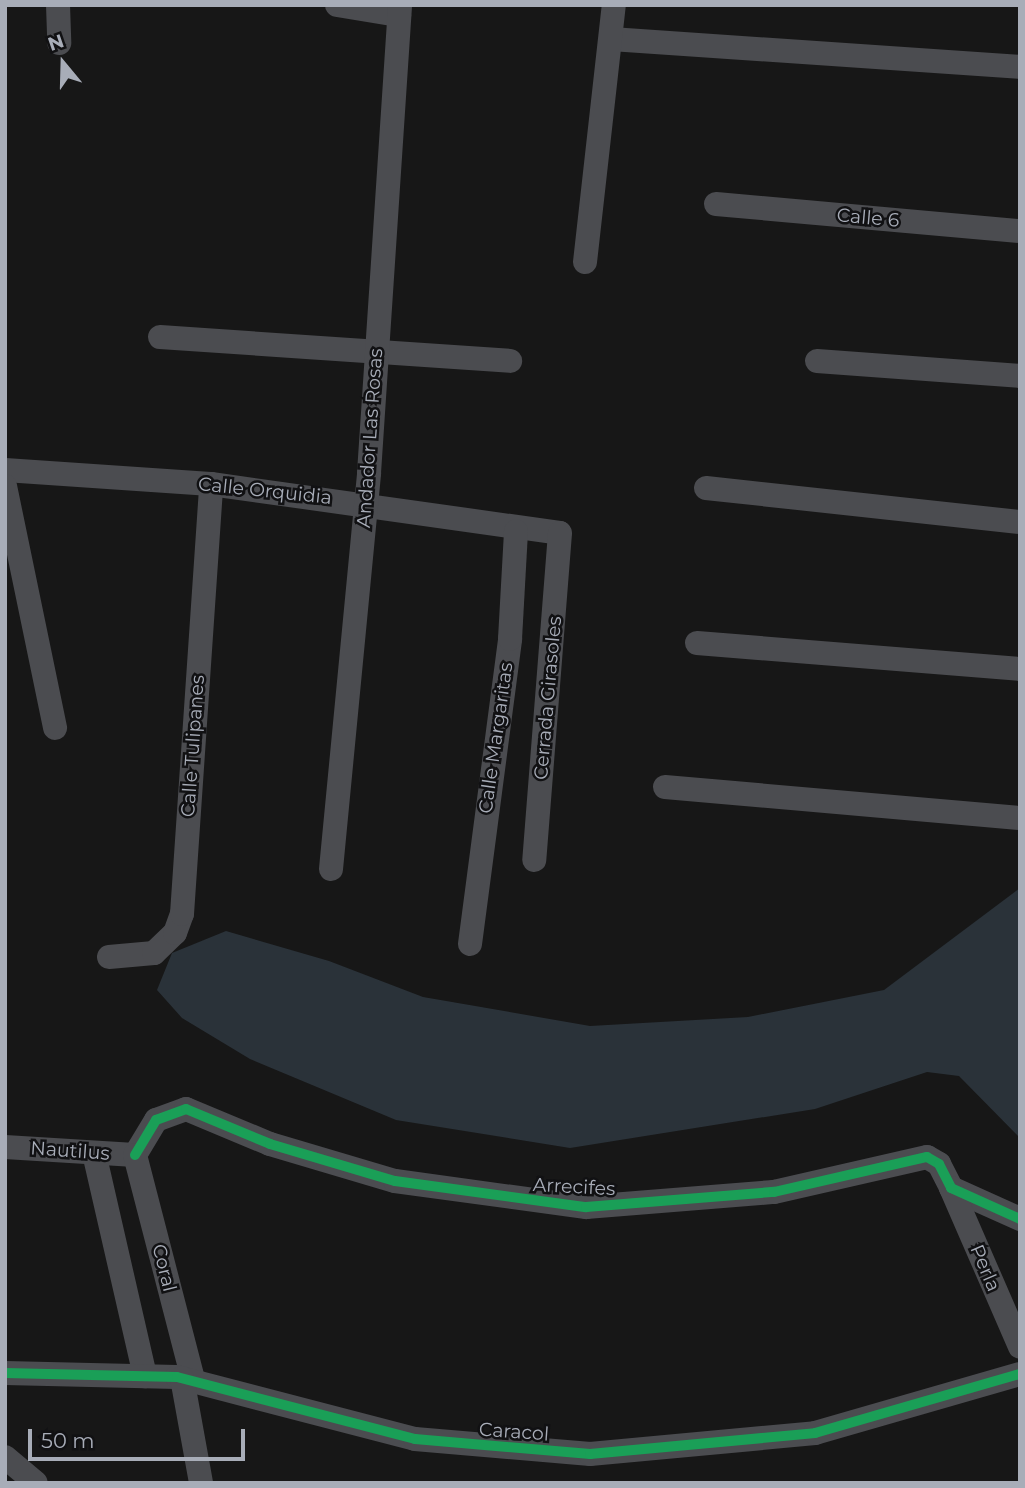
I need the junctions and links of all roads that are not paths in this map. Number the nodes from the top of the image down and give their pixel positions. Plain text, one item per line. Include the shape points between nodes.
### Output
1 (58, 5) edge
2 (337, 5) edge
3 (614, 5) edge
4 (400, 10) edge
5 (611, 39) junction
6 (59, 43) dead end
7 (1020, 67) edge
8 (716, 204) dead end
9 (1020, 231) edge
10 (585, 262) dead end
11 (160, 337) dead end
12 (376, 351) junction
13 (510, 361) dead end
14 (817, 361) dead end
15 (1020, 376) edge
16 (5, 470) edge
17 (211, 484) junction
18 (5, 486) edge
19 (705, 488) dead end
20 (366, 502) junction
21 (1020, 522) edge
22 (516, 531) junction
23 (562, 536) joint
24 (696, 643) dead end
25 (1020, 669) edge
26 (55, 727) dead end
27 (665, 787) dead end
28 (1020, 818) edge
29 (534, 859) dead end
30 (331, 869) dead end
31 (470, 944) dead end
32 (109, 957) dead end
33 (5, 1147) edge
34 (93, 1153) junction
35 (135, 1155) junction
36 (951, 1188) junction
37 (1020, 1219) edge
38 (1020, 1348) edge
39 (5, 1373) edge
40 (1020, 1374) edge
41 (145, 1376) junction
42 (188, 1379) junction
43 (5, 1457) edge
44 (36, 1483) edge
45 (201, 1483) edge

1 - 6 street
2 - 4 street
3 - 5 street
4 - 12 street, Andador Las Rosas
5 - 7 street
5 - 10 street
8 - 9 street, Calle 6
11 - 12 street
12 - 13 street
12 - 20 street, Andador Las Rosas
14 - 15 street
16 - 17 street, Calle Orquidia
17 - 20 street, Calle Orquidia
17 - 32 street, Calle Tulipanes via 182,914 175,933 153,953
18 - 26 street
19 - 21 street
20 - 22 street, Calle Orquidia
20 - 30 street, Andador Las Rosas
22 - 23 street, Calle Orquidia
22 - 31 street, Calle Margaritas via 510,639
23 - 29 street, Cerrada Girasoles
24 - 25 street
27 - 28 street
33 - 34 street, Nautilus
34 - 35 street, Nautilus
34 - 41 street
35 - 36 street, Arrecifes via 156,1119 178,1109 337,1166 539,1204 621,1207 737,1197 797,1189 919,1157 939,1164
35 - 42 street, Coral
36 - 37 street, Arrecifes
36 - 38 street, Perla
39 - 41 street, Caracol
40 - 42 street, Caracol via 815,1433 590,1454 415,1439
41 - 42 street, Caracol
42 - 45 street, Coral
43 - 44 street

